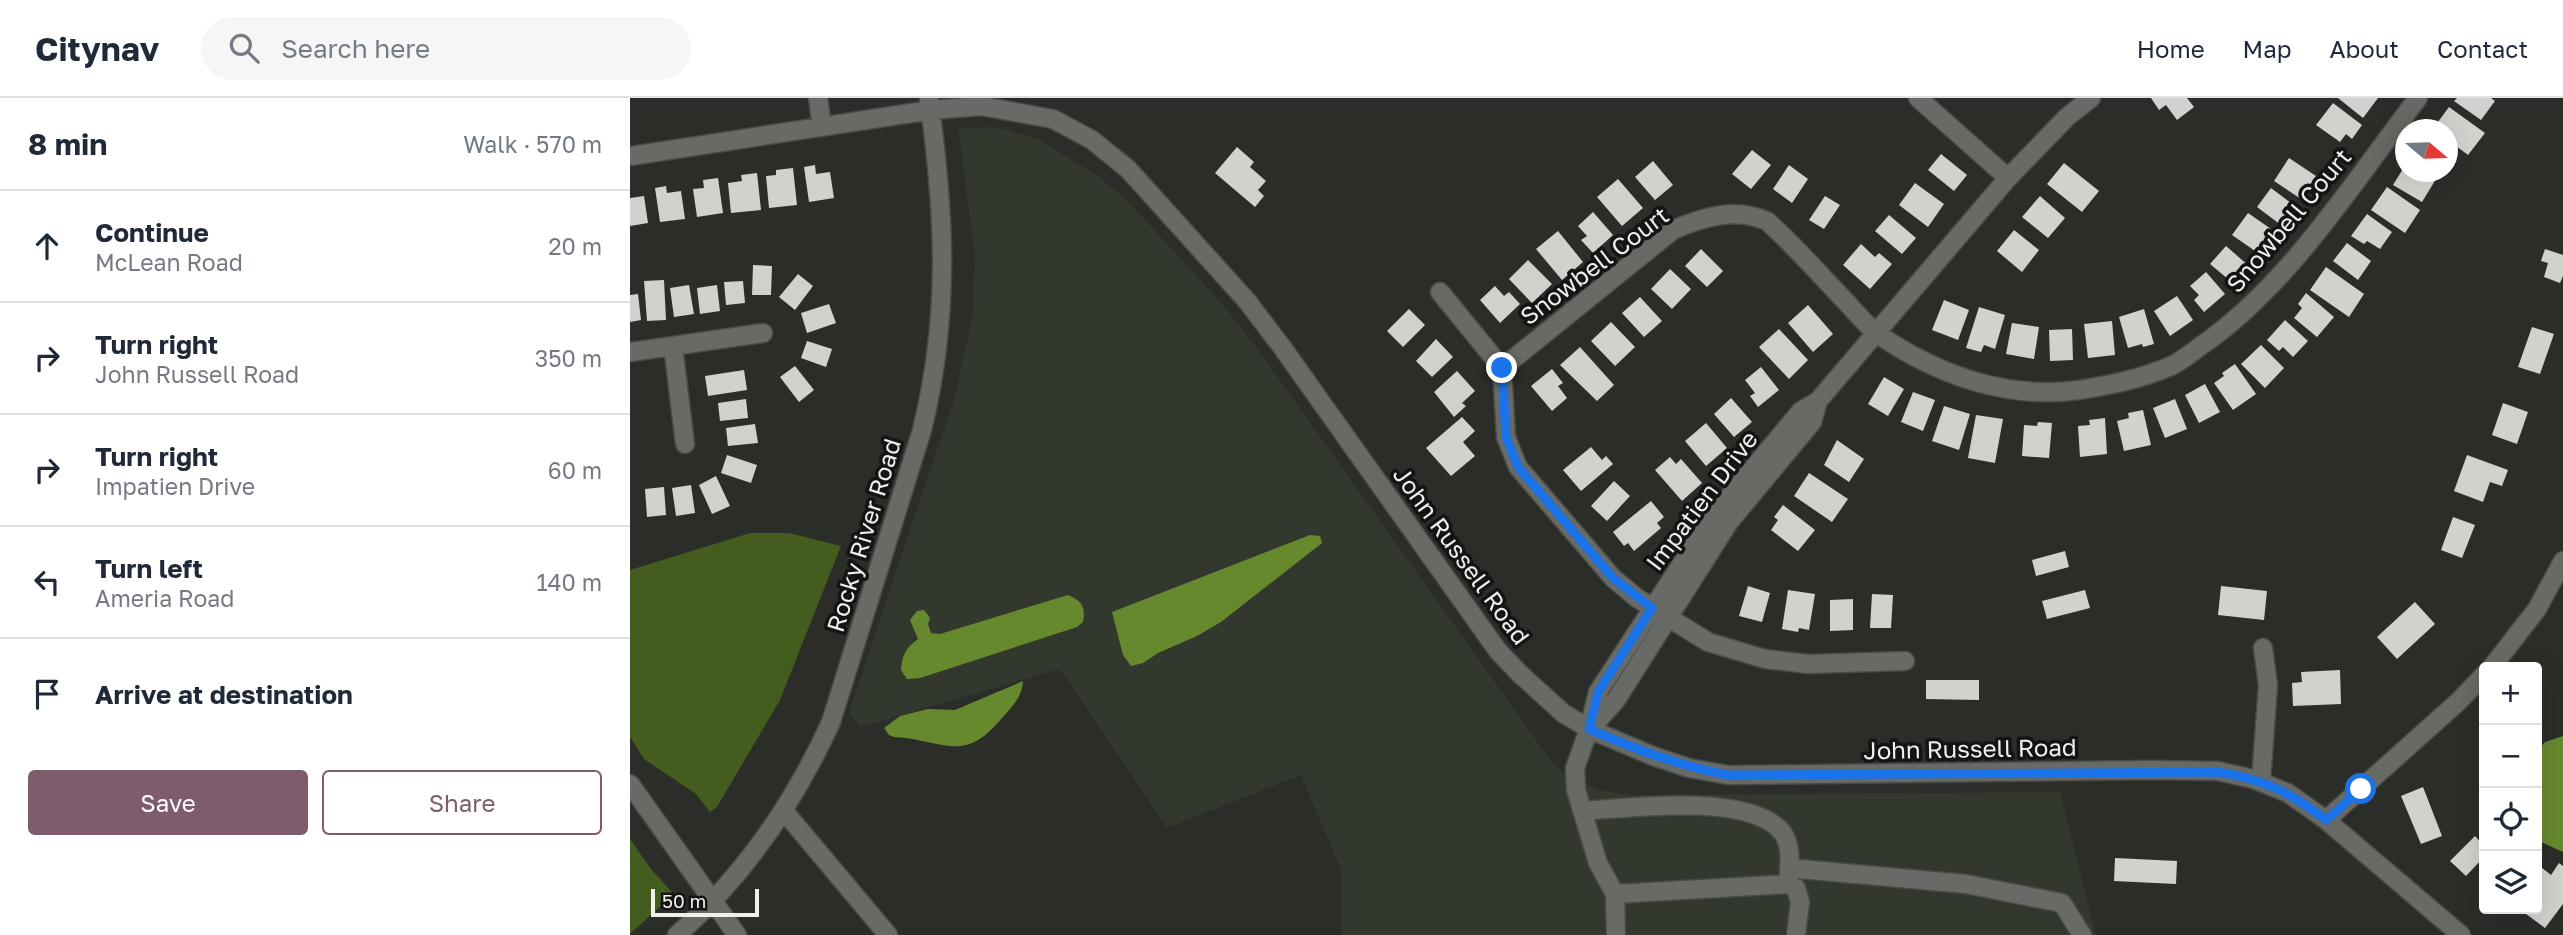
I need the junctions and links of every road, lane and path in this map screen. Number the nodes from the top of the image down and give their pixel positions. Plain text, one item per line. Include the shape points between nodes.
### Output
1 (818, 98) edge
2 (1918, 98) edge
3 (2091, 98) edge
4 (2418, 98) edge
5 (930, 104) edge
6 (822, 127) junction
7 (630, 155) edge
8 (2008, 178) junction
9 (1440, 292) dead end
10 (763, 333) dead end
11 (1876, 333) junction
12 (673, 346) junction
13 (630, 352) edge
14 (1502, 368) junction
15 (1818, 401) junction
16 (685, 444) dead end
17 (2563, 561) edge
18 (1652, 608) junction
19 (1668, 618) junction
20 (2263, 648) dead end
21 (1905, 661) dead end
22 (2496, 662) edge
23 (2479, 680) edge
24 (1589, 729) junction
25 (2261, 781) junction
26 (630, 784) edge
27 (784, 811) junction
28 (1582, 811) junction
29 (2326, 820) junction
30 (1788, 876) junction
31 (1615, 894) junction
32 (713, 900) junction
33 (677, 935) edge
34 (737, 935) edge
35 (888, 935) edge
36 (1616, 935) edge
37 (1796, 935) edge
38 (2082, 935) edge
39 (2461, 935) edge

1 - 6 street
2 - 8 street
3 - 8 street, Impatien Drive
4 - 11 street, Snowbell Court via 2265,293 2174,365 2121,384 2039,393 1958,377 1918,360
5 - 6 street, John Russell Road
5 - 24 street, John Russell Road via 981,106 1053,119 1092,140 1128,169 1247,301 1498,651 1563,713
5 - 27 street, Rocky River Road via 942,206 943,271 932,389 831,722
6 - 7 street, John Russell Road
8 - 11 street, Impatien Drive
9 - 14 street
10 - 12 street
11 - 14 street, Snowbell Court via 1767,221 1756,216 1703,217 1654,244
11 - 15 street, Impatien Drive
12 - 13 street
12 - 16 street
14 - 18 street via 1506,437 1518,467 1613,578
15 - 18 street, Impatien Drive via 1801,411 1713,516
15 - 19 street, Impatien Drive via 1812,422 1730,522
17 - 22 street via 2537,609
18 - 19 street
18 - 24 street, Impatien Drive via 1598,692
19 - 21 street via 1708,642 1765,659 1808,664
19 - 24 street, Impatien Drive via 1616,700
20 - 25 street via 2268,685
23 - 29 street
24 - 25 street, John Russell Road via 1689,768 1728,775 2151,770 2218,772
24 - 28 street via 1575,768
25 - 29 street, John Russell Road via 2288,793
26 - 32 street
27 - 32 street, Rocky River Road
27 - 35 street
28 - 30 street via 1694,804 1741,811 1782,832 1789,849
28 - 31 street via 1598,863
29 - 39 street, John Russell Road
30 - 31 street
30 - 37 street via 1800,902
30 - 38 street via 1966,884 2062,903
31 - 36 street
32 - 33 street, Rocky River Road
32 - 34 street

